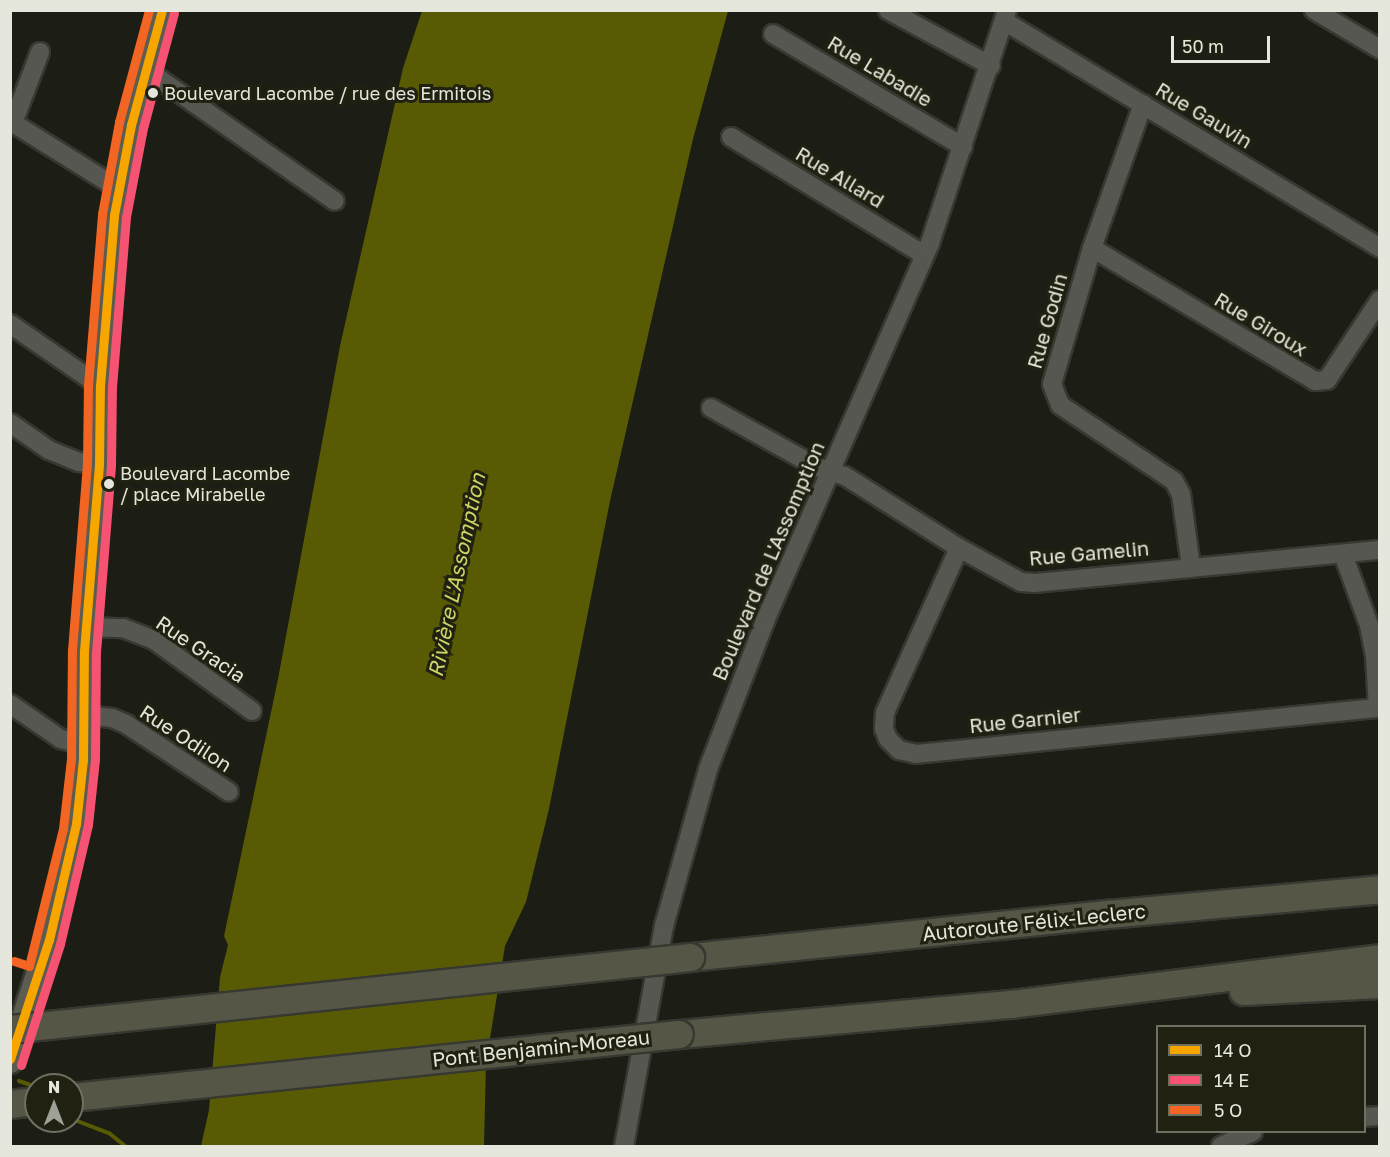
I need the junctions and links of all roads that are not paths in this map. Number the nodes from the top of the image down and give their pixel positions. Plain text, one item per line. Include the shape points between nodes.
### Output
1 (162, 10) edge
2 (888, 10) edge
3 (1314, 10) edge
4 (1006, 16) edge
5 (773, 34) dead end
6 (1380, 49) edge
7 (40, 52) dead end
8 (991, 66) junction
9 (145, 69) junction
10 (1143, 104) junction
11 (731, 137) dead end
12 (963, 147) junction
13 (119, 189) junction
14 (335, 201) dead end
15 (1092, 248) junction
16 (1380, 248) edge
17 (924, 255) junction
18 (1380, 300) edge
19 (10, 324) edge
20 (100, 386) junction
21 (711, 408) dead end
22 (10, 423) edge
23 (99, 464) junction
24 (831, 472) junction
25 (959, 548) junction
26 (1380, 550) edge
27 (1343, 554) junction
28 (1191, 567) junction
29 (86, 627) junction
30 (10, 704) edge
31 (1379, 708) edge
32 (252, 711) dead end
33 (84, 715) junction
34 (83, 745) junction
35 (229, 792) dead end
36 (1380, 873) edge
37 (1380, 889) edge
38 (1107, 914) junction
39 (1380, 958) edge
40 (1380, 984) edge
41 (1011, 1004) junction
42 (10, 1029) edge
43 (10, 1061) edge
44 (84, 1096) edge
45 (1249, 1133) edge
46 (624, 1146) edge
47 (1221, 1146) edge

1 - 9 main road
2 - 8 street
3 - 6 street
4 - 8 street, Boulevard de L'Assomption
4 - 10 street, Rue Gauvin
5 - 12 street, Rue Labadie
7 - 13 street via 13,123
8 - 12 street, Boulevard de L'Assomption
9 - 13 main road
9 - 14 street
10 - 15 street, Rue Godin
10 - 16 street, Rue Gauvin
11 - 17 street, Rue Allard
12 - 17 street, Boulevard de L'Assomption
13 - 20 main road
15 - 18 street, Rue Giroux via 1315,381 1327,380
15 - 28 street, Rue Godin via 1054,372 1054,394 1060,405 1174,481 1181,494
17 - 24 street, Boulevard de L'Assomption
19 - 20 street
20 - 23 main road
21 - 24 street, Rue Gamelin
22 - 23 street via 49,450 78,462
23 - 29 main road
24 - 25 street, Rue Gamelin via 845,476
24 - 46 street, Boulevard de L'Assomption via 745,669 695,811 662,935
25 - 28 street, Rue Gamelin via 1015,579 1035,583
25 - 31 street, Rue Garnier via 885,713 884,729 898,750 916,754
26 - 27 street, Rue Gamelin
27 - 28 street, Rue Gamelin
27 - 31 street via 1369,626
29 - 32 street, Rue Gracia via 123,628 154,640
29 - 33 main road
30 - 34 street via 61,739
33 - 34 main road
33 - 35 street, Rue Odilon via 126,724
34 - 43 main road via 73,841 47,946
36 - 38 highway
37 - 38 highway, Autoroute Félix-Leclerc
38 - 42 highway, Autoroute Félix-Leclerc, bridge
39 - 41 highway
40 - 41 highway
41 - 44 highway, Pont Benjamin-Moreau, bridge
45 - 47 street

